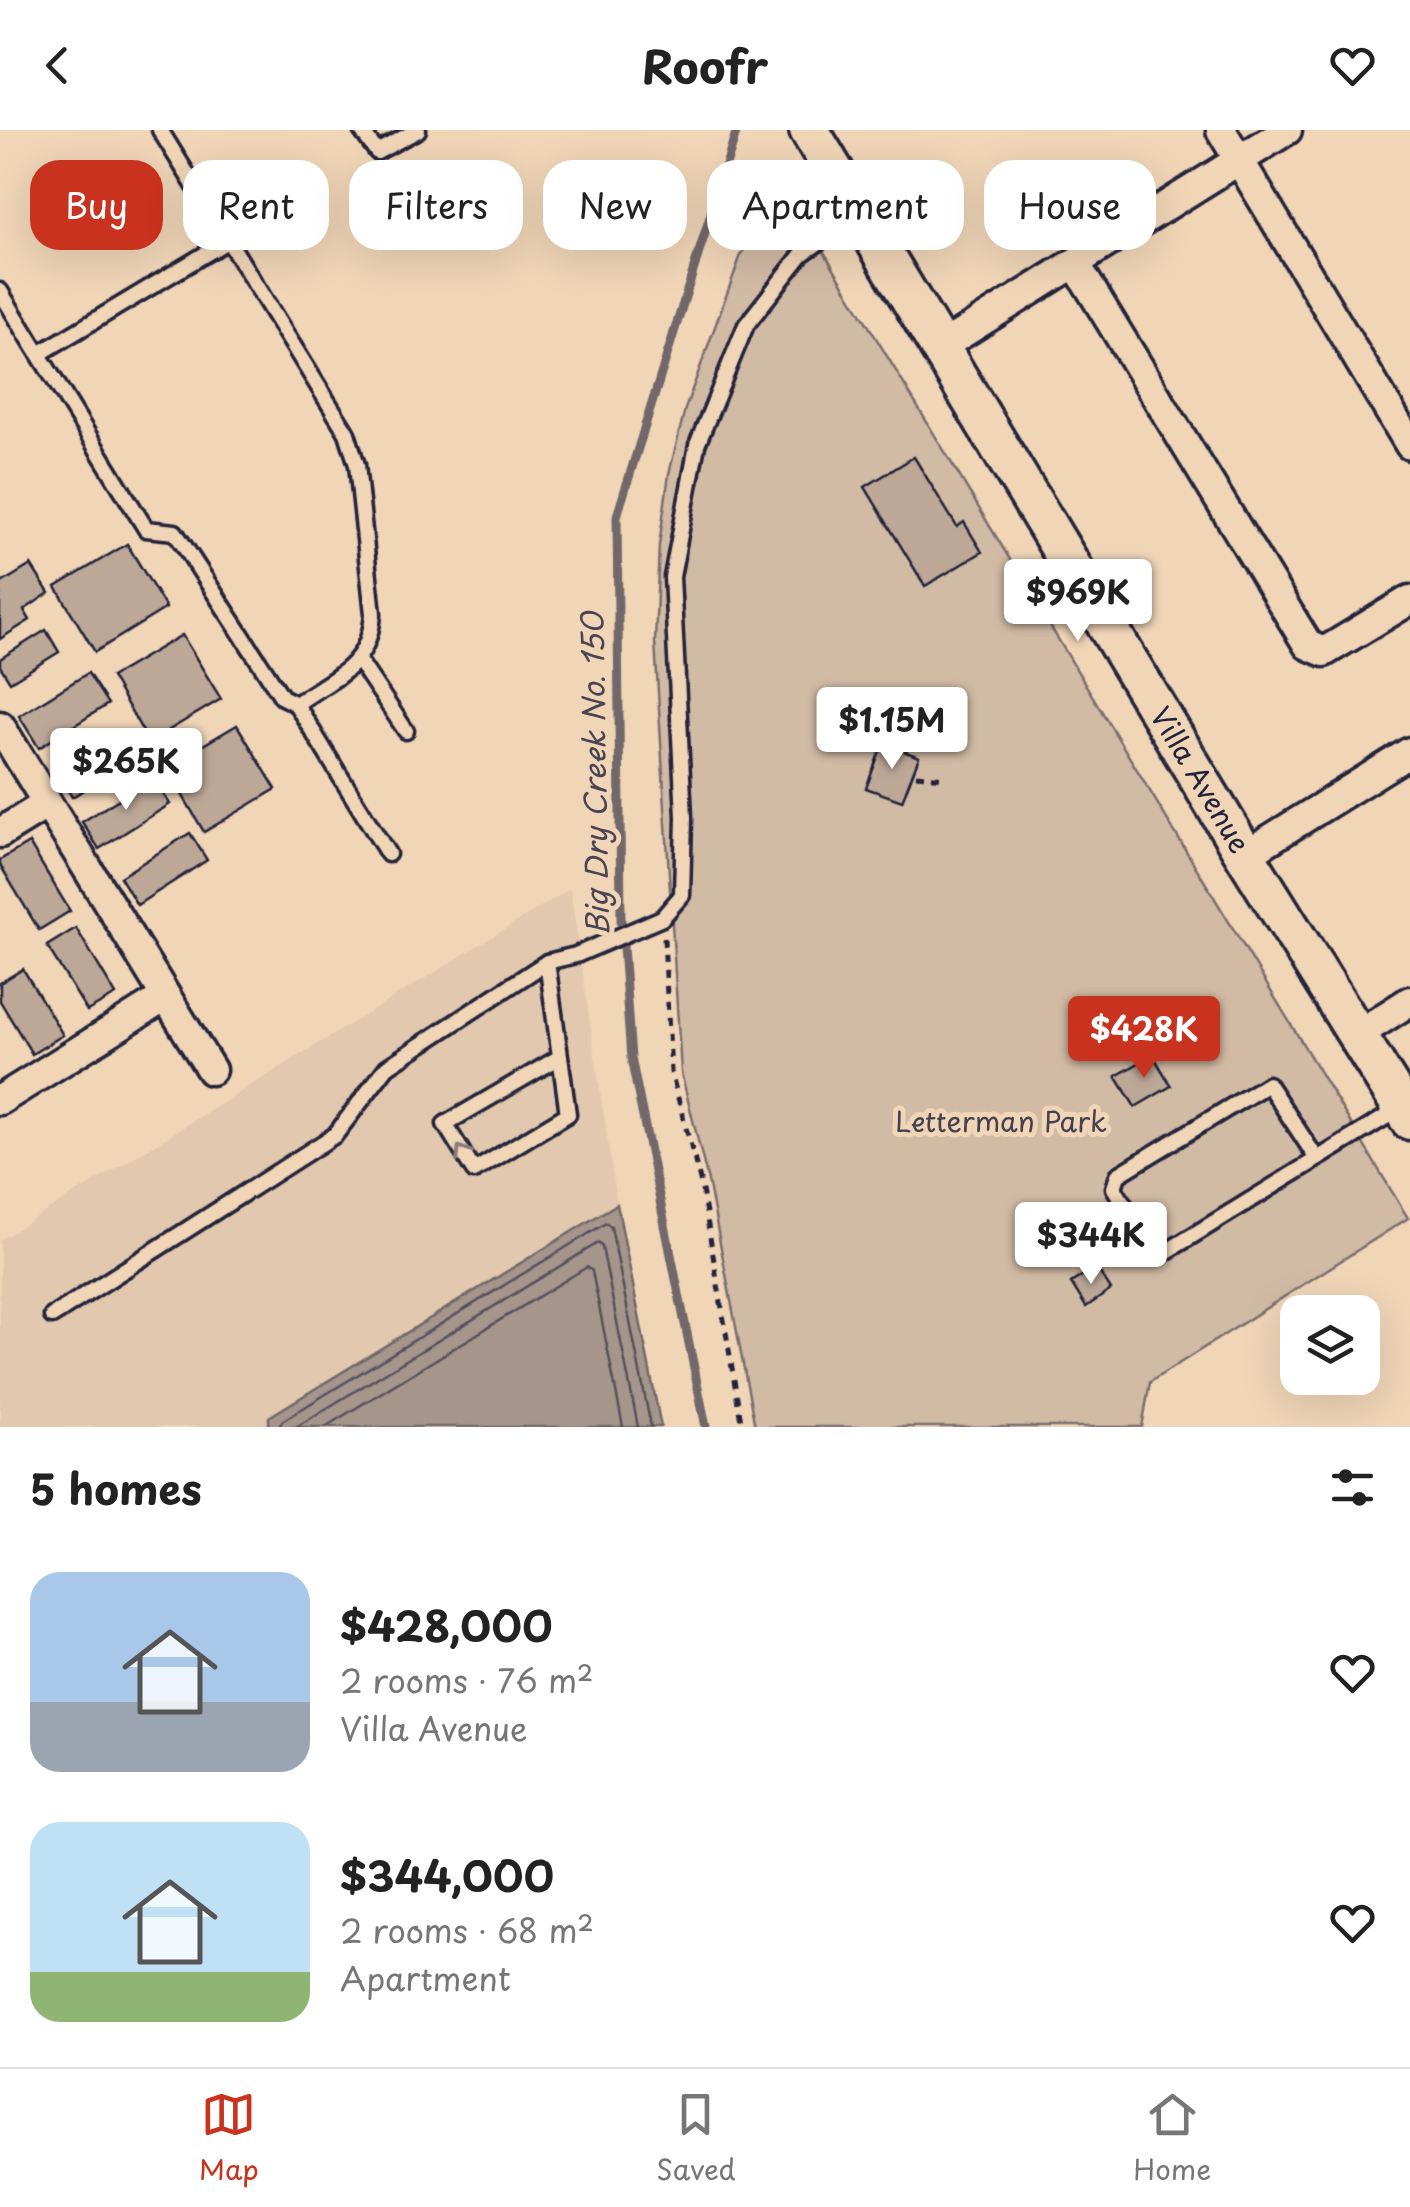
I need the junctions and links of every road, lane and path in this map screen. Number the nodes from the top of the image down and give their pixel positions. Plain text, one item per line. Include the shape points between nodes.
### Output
1 (160, 130) edge
2 (361, 130) edge
3 (418, 130) edge
4 (809, 130) edge
5 (1221, 130) edge
6 (1287, 130) edge
7 (827, 160) edge
8 (1239, 160) junction
9 (183, 168) edge
10 (212, 250) edge
11 (233, 250) edge
12 (808, 250) edge
13 (881, 250) edge
14 (1074, 263) junction
15 (0, 291) edge
16 (940, 348) junction
17 (38, 354) junction
18 (1410, 445) edge
19 (1410, 600) edge
20 (358, 660) junction
21 (296, 704) junction
22 (0, 726) edge
23 (406, 731) dead end
24 (1410, 752) edge
25 (916, 775) dead end
26 (945, 778) dead end
27 (46, 804) junction
28 (0, 833) edge
29 (388, 854) dead end
30 (1245, 854) junction
31 (662, 918) junction
32 (546, 962) junction
33 (165, 997) junction
34 (1410, 1001) edge
35 (1357, 1035) junction
36 (560, 1056) junction
37 (212, 1070) dead end
38 (0, 1100) edge
39 (1406, 1114) edge
40 (1318, 1160) junction
41 (52, 1316) dead end
42 (742, 1427) edge

1 - 9 lane
2 - 3 lane via 376,152
4 - 7 main road, Villa Avenue
5 - 8 street
6 - 8 street
8 - 14 street
8 - 18 street
10 - 17 lane
11 - 20 lane via 346,433 356,465 373,614 371,637
12 - 31 lane via 746,325 697,446 672,577 682,894
13 - 16 main road, Villa Avenue
14 - 16 street
14 - 19 street via 1308,645 1324,652
15 - 17 lane
16 - 30 main road, Villa Avenue
17 - 21 lane via 146,529 174,532 282,697
20 - 21 lane
20 - 23 lane
21 - 29 lane
22 - 27 street
24 - 30 street
25 - 26 path
27 - 28 street
27 - 33 street
30 - 35 main road, Villa Avenue
31 - 32 lane
31 - 42 path via 671,1072 701,1184
32 - 36 lane
32 - 41 lane via 387,1067 335,1135
33 - 37 street
33 - 38 street
34 - 35 street
35 - 39 main road, Villa Avenue
36 -> 36 lane via 568,1114 474,1171 445,1124
39 - 40 lane
40 - 40 lane via 1161,1255 1114,1188 1118,1176 1268,1084

